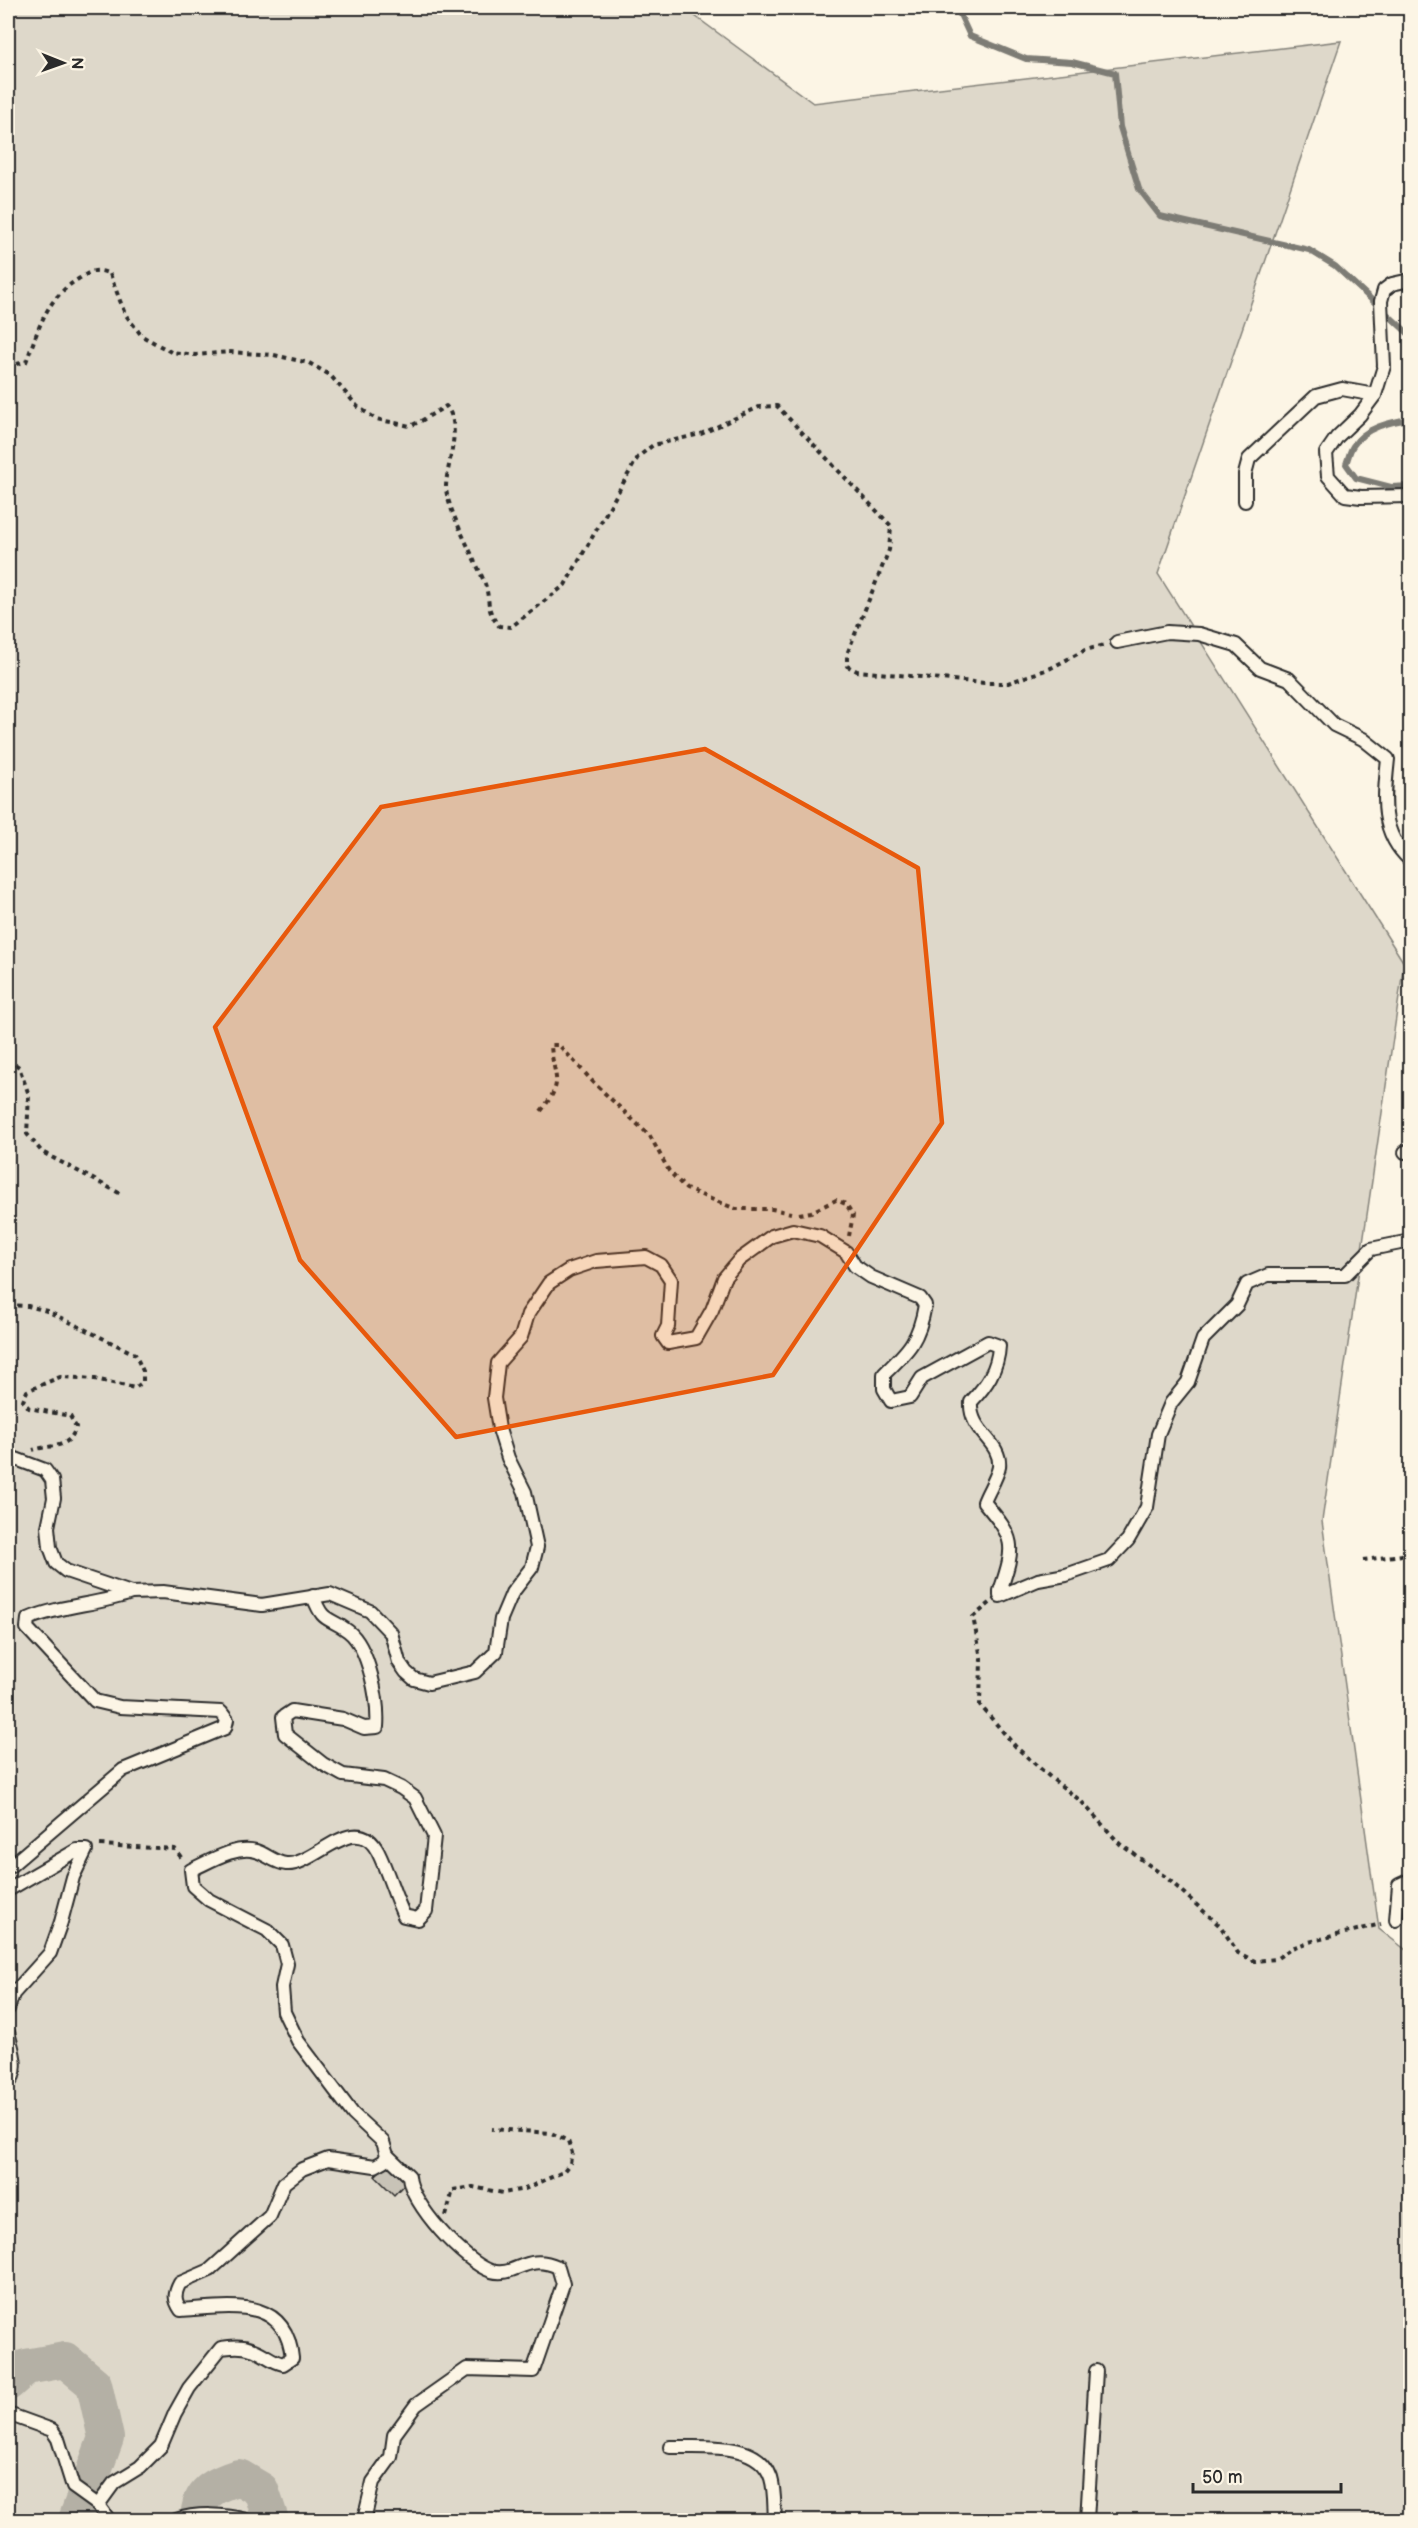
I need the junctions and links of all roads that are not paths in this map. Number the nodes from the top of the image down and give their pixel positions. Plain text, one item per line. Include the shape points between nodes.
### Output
1 (1410, 280) edge
2 (1375, 395) junction
3 (1410, 496) edge
4 (1245, 501) dead end
5 (1117, 642) road end
6 (1410, 860) edge
7 (1410, 1241) edge
8 (8, 1457) edge
9 (131, 1593) junction
10 (313, 1596) junction
11 (8, 1868) edge
12 (1410, 1880) edge
13 (8, 1890) edge
14 (1396, 1920) road end
15 (8, 2009) edge
16 (8, 2032) edge
17 (8, 2084) edge
18 (387, 2155) junction
19 (1096, 2371) dead end
20 (8, 2414) edge
21 (670, 2447) dead end
22 (98, 2505) junction
23 (182, 2518) edge
24 (109, 2520) edge
25 (246, 2520) edge
26 (364, 2520) edge
27 (776, 2520) edge
28 (1087, 2520) edge

1 - 2 lane via 1384,290 1384,366
2 - 3 lane via 1326,453 1328,476 1345,495
2 - 4 lane via 1342,389 1316,396 1249,459
5 - 6 lane via 1167,632 1199,634 1236,645 1260,668 1289,679 1334,725 1363,739 1388,759 1384,798 1388,829
7 - 10 lane via 1371,1249 1346,1275 1268,1275 1247,1284 1237,1305 1203,1339 1188,1382 1171,1403 1158,1434 1148,1507 1128,1540 1109,1560 1038,1580 1000,1596 1012,1558 1007,1530 984,1502 999,1469 998,1454 970,1414 971,1402 998,1361 999,1347 988,1342 922,1378 910,1397 891,1401 884,1389 884,1374 912,1344 921,1328 925,1305 920,1298 871,1277 855,1266 846,1252 820,1236 793,1230 772,1236 739,1260 724,1278 696,1338 668,1342 663,1336 668,1326 671,1280 661,1265 646,1257 596,1262 569,1270 549,1283 528,1314 521,1337 498,1363 494,1398 500,1429 508,1458 525,1492 537,1547 532,1567 512,1593 501,1619 496,1652 475,1672 429,1683 414,1679 399,1662 391,1633 370,1611 330,1594
8 - 9 lane via 45,1470 52,1480 54,1498 48,1527 57,1563 66,1571
9 - 10 lane via 261,1605
9 - 11 lane via 107,1602 44,1612 28,1619 27,1628 95,1701 120,1707 221,1712 227,1720 225,1728 123,1770
10 - 18 lane via 320,1615 348,1631 363,1646 378,1711 377,1727 364,1728 343,1719 292,1711 283,1717 285,1734 343,1775 384,1780 415,1798 434,1836 426,1911 418,1919 404,1916 377,1850 366,1839 353,1836 336,1840 305,1862 285,1864 254,1850 233,1852 191,1870 193,1886 209,1900 267,1930 282,1945 287,1964 282,1987 284,2012 298,2041 352,2114 382,2142
12 - 14 lane via 1399,1885
13 - 15 lane via 77,1850 86,1851 73,1877 50,1953 13,1994
16 - 17 lane via 14,2075
18 - 22 lane via 375,2166 328,2159 302,2169 284,2183 270,2216 210,2270 180,2283 174,2293 181,2310 235,2306 259,2309 282,2327 291,2344 292,2358 283,2364 272,2362 253,2349 221,2348 189,2388 161,2446 140,2468 114,2483
18 - 26 lane via 410,2176 410,2186 432,2222 458,2250 492,2271 510,2271 532,2261 545,2261 558,2267 563,2284 532,2371 467,2369 416,2405 394,2435 392,2457 373,2481
19 - 28 lane
20 - 22 lane via 52,2430 73,2487
21 - 27 lane via 734,2448 764,2463 771,2479
22 - 24 lane
23 - 25 lane via 215,2516

